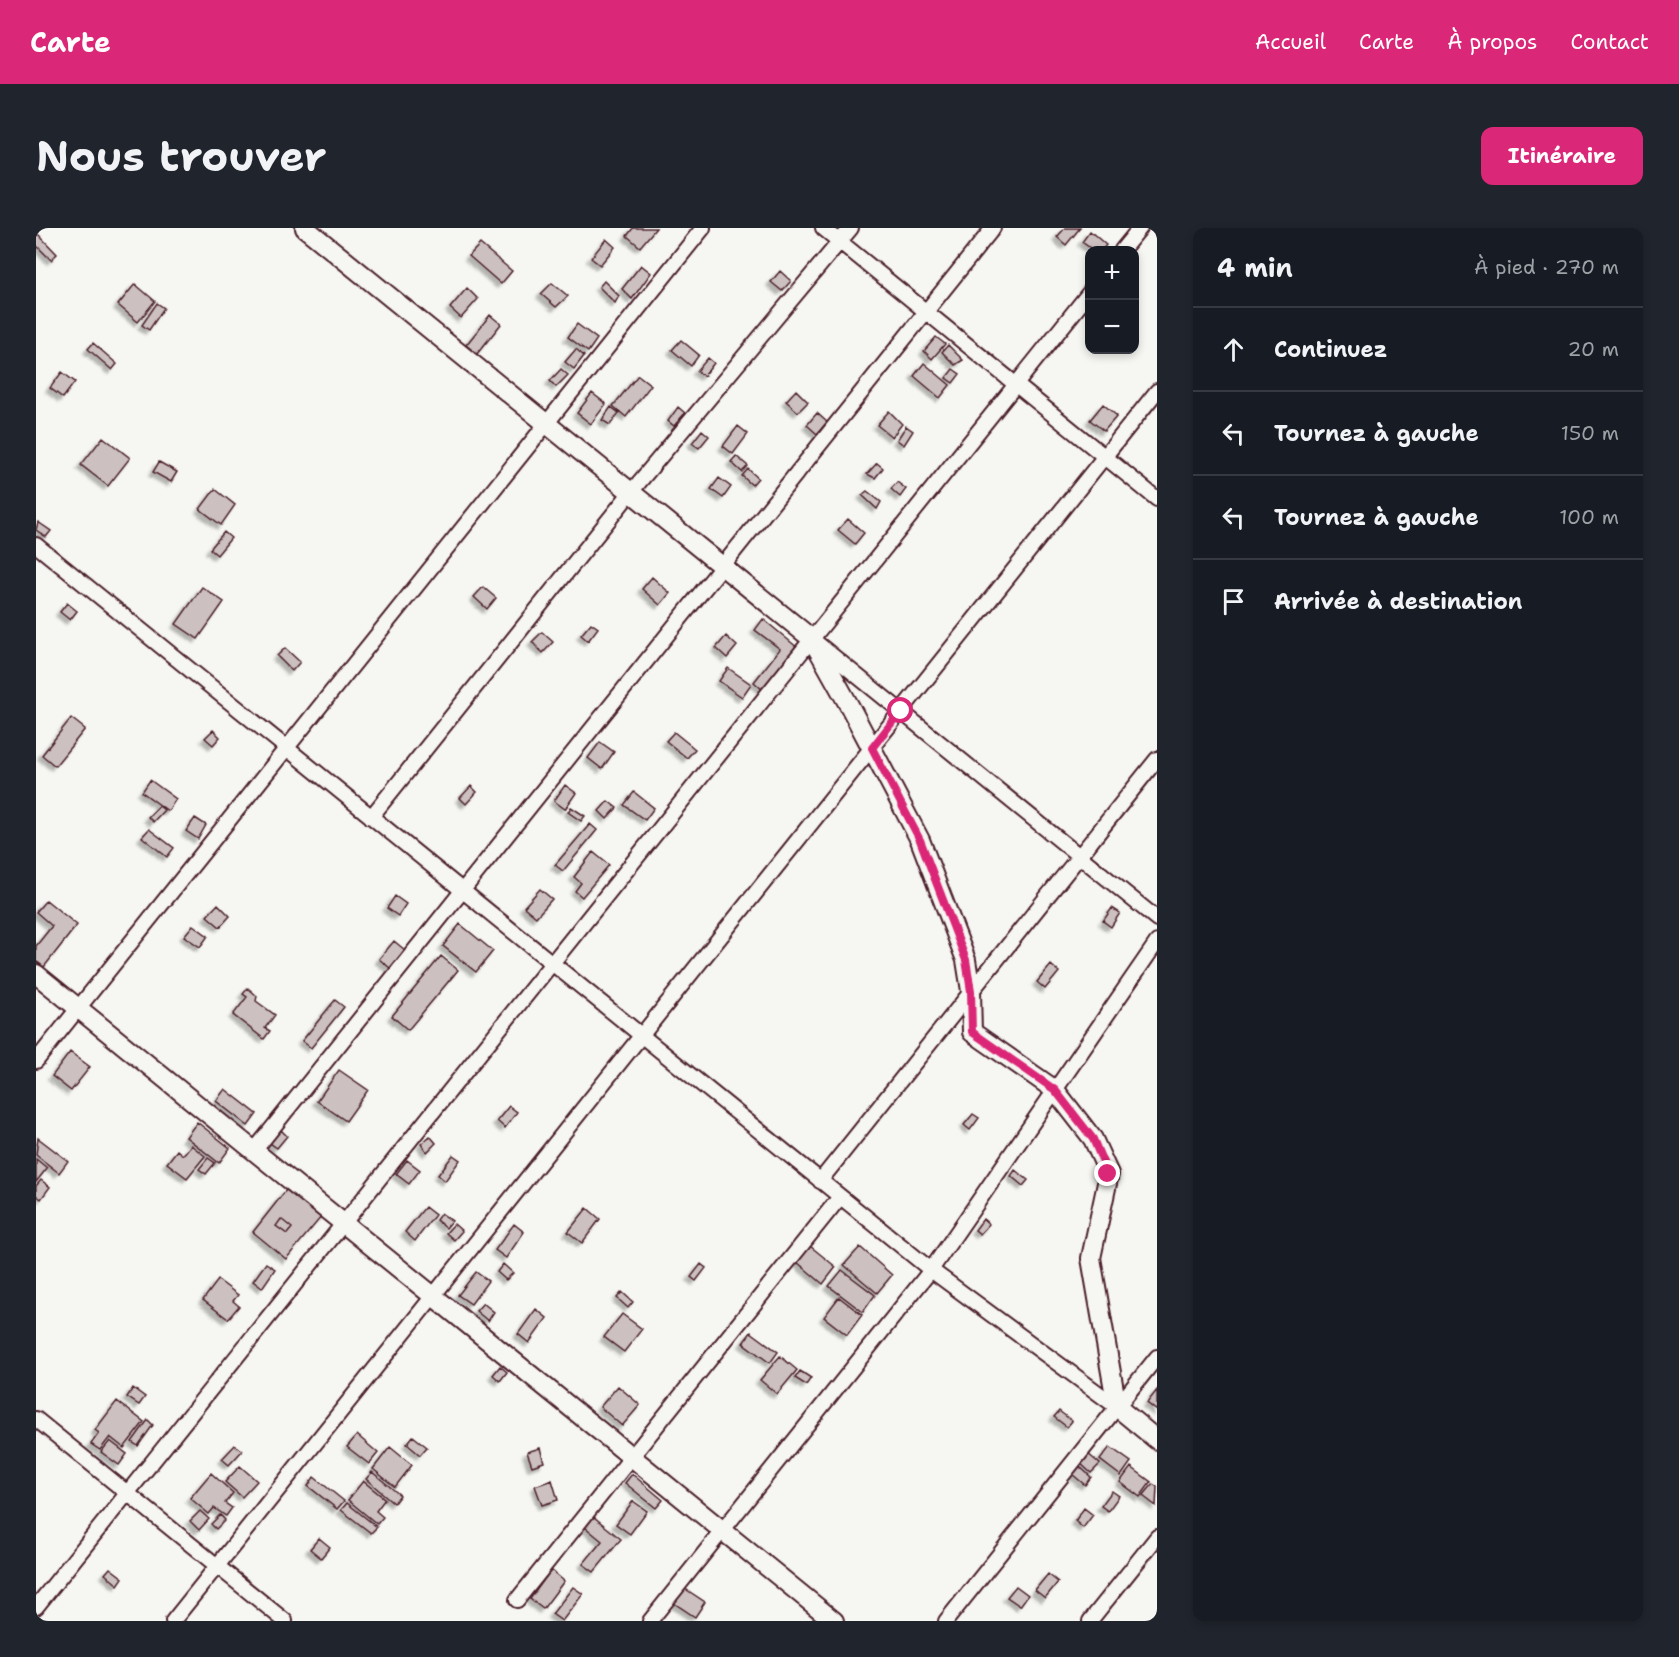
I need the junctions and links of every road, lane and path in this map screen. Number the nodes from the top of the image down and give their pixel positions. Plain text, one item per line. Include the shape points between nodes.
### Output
1 (305, 228) edge
2 (703, 228) edge
3 (823, 228) edge
4 (851, 228) edge
5 (993, 228) edge
6 (1140, 228) edge
7 (840, 242) junction
8 (1125, 246) edge
9 (1085, 297) edge
10 (926, 312) junction
11 (1015, 384) junction
12 (1157, 391) edge
13 (546, 424) junction
14 (1105, 457) junction
15 (631, 492) junction
16 (1157, 499) edge
17 (36, 545) edge
18 (722, 566) junction
19 (812, 639) junction
20 (901, 711) junction
21 (287, 748) junction
22 (872, 748) junction
23 (1157, 759) edge
24 (371, 817) junction
25 (1080, 856) junction
26 (462, 891) junction
27 (1157, 919) edge
28 (1157, 942) edge
29 (552, 963) junction
30 (36, 974) edge
31 (971, 991) junction
32 (78, 1008) junction
33 (641, 1036) junction
34 (36, 1061) edge
35 (1055, 1090) junction
36 (254, 1151) junction
37 (820, 1180) junction
38 (840, 1197) junction
39 (344, 1223) junction
40 (931, 1270) junction
41 (433, 1296) junction
42 (1157, 1357) edge
43 (1117, 1407) junction
44 (36, 1419) edge
45 (1157, 1440) edge
46 (632, 1457) junction
47 (127, 1493) junction
48 (723, 1531) junction
49 (1157, 1537) edge
50 (217, 1566) junction
51 (517, 1600) dead end
52 (36, 1607) edge
53 (173, 1621) edge
54 (285, 1621) edge
55 (650, 1621) edge
56 (834, 1621) edge
57 (946, 1621) edge
58 (1090, 1621) edge

1 - 13 street
2 - 13 street
3 - 7 street
4 - 7 street
5 - 10 street
6 - 8 street
7 - 10 street
7 - 15 street
9 - 11 street
10 - 11 street
10 - 18 street
11 - 14 street
11 - 19 street
12 - 14 street
13 - 15 street
13 - 21 street
14 - 16 street
14 - 20 street
15 - 18 street
15 - 24 street
17 - 21 street
18 - 19 street
18 - 26 street
19 - 20 street
19 - 22 street
19 - 29 street
20 - 22 street
20 - 25 street
21 - 24 street
21 - 32 street
22 - 31 street via 920,840 966,960
22 - 33 street
23 - 25 street
24 - 26 street
25 - 27 street
25 - 31 street
26 - 29 street
26 - 36 street
28 - 35 street
29 - 33 street
29 - 39 street
30 - 32 street
31 - 35 street via 972,1032
31 - 37 street
32 - 34 street
32 - 36 street
33 - 37 street
33 - 41 street
35 - 40 street
35 - 43 street via 1093,1139 1108,1174 1091,1258
36 - 39 street
37 - 38 street
38 - 40 street
38 - 46 street
39 - 41 street
39 - 47 street
40 - 43 street
40 - 48 street
41 - 46 street
41 - 50 street
42 - 43 street
43 - 45 street
43 - 57 street
44 - 47 street
46 - 48 street
46 - 51 street
47 - 50 street
47 - 52 street
48 - 55 street
48 - 56 street
49 - 58 street
50 - 53 street
50 - 54 street

